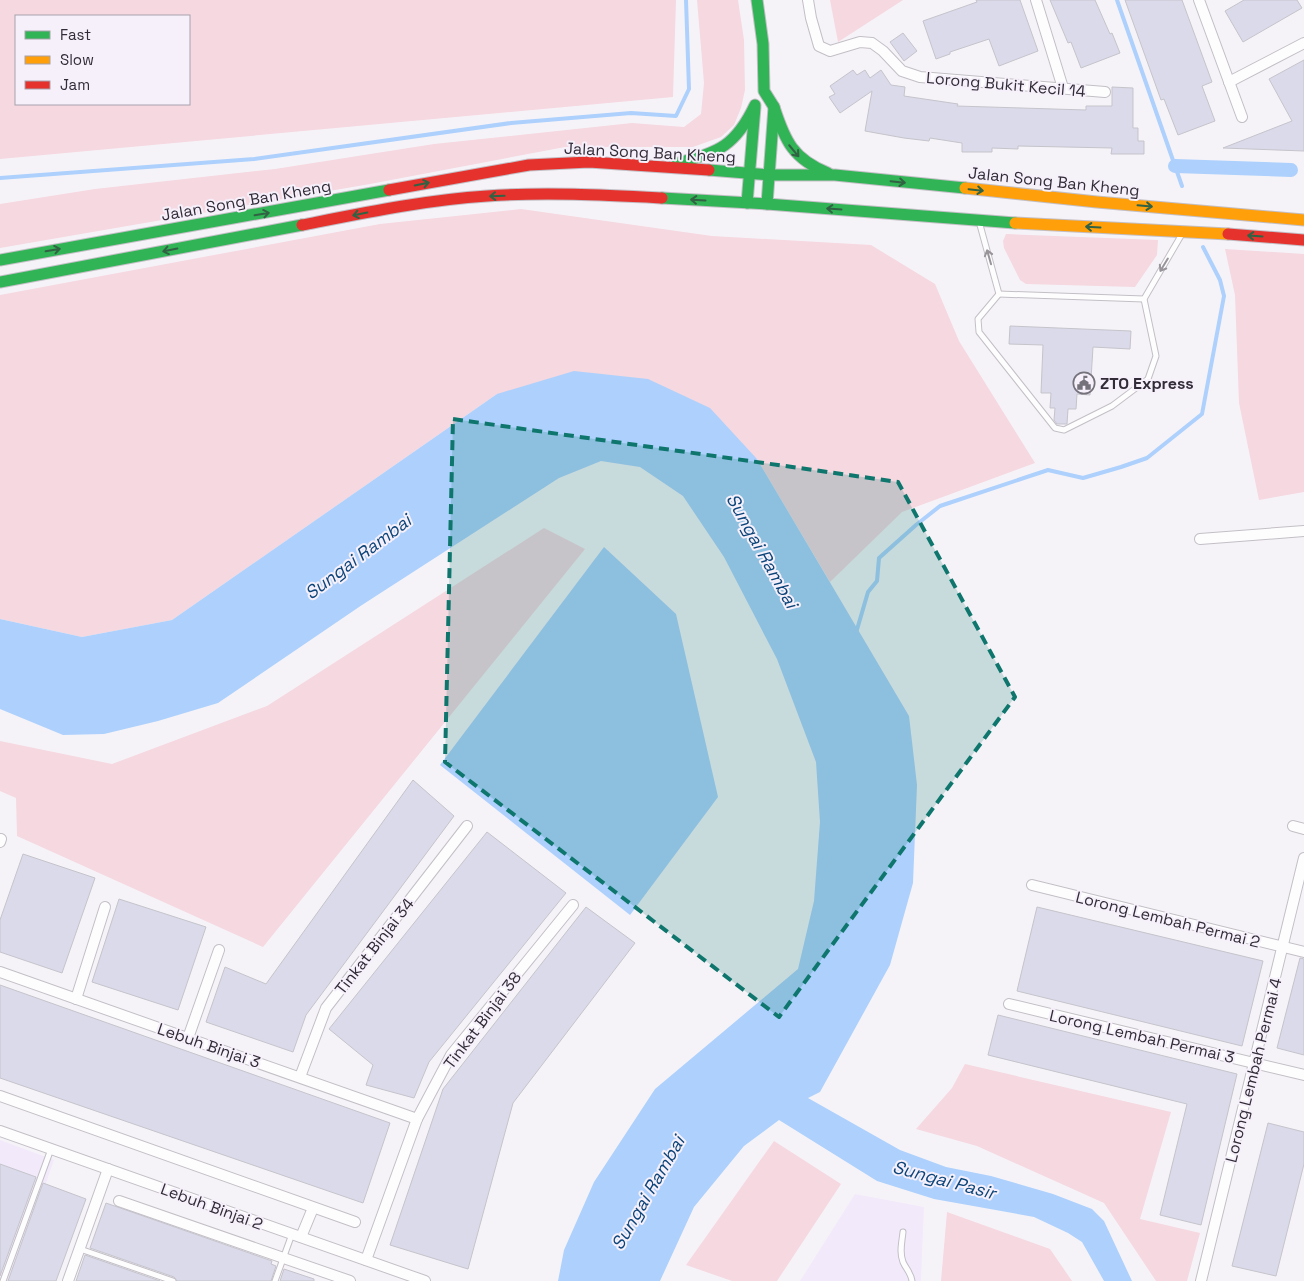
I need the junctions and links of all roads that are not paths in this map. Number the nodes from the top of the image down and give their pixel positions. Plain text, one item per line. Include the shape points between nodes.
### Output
1 (757, 0) edge
2 (808, 0) edge
3 (1036, 0) edge
4 (1199, 0) edge
5 (1304, 43) edge
6 (1229, 82) junction
7 (1063, 88) junction
8 (764, 91) junction
9 (1105, 92) dead end
10 (755, 105) junction
11 (774, 107) junction
12 (1242, 117) dead end
13 (666, 166) junction
14 (749, 174) junction
15 (769, 175) junction
16 (835, 175) junction
17 (747, 203) junction
18 (767, 204) junction
19 (979, 220) junction
20 (1304, 220) edge
21 (1184, 231) junction
22 (1304, 240) edge
23 (3, 259) edge
24 (4, 281) edge
25 (1000, 294) junction
26 (1144, 299) junction
27 (1304, 531) edge
28 (1200, 539) dead end
29 (467, 826) dead end
30 (1293, 826) dead end
31 (1304, 829) edge
32 (1304, 858) edge
33 (1032, 885) dead end
34 (572, 905) dead end
35 (105, 907) dead end
36 (1282, 947) junction
37 (219, 950) dead end
38 (1304, 952) edge
39 (0, 972) edge
40 (76, 999) junction
41 (1009, 1004) dead end
42 (188, 1038) junction
43 (1254, 1063) junction
44 (1304, 1075) edge
45 (300, 1077) junction
46 (0, 1096) edge
47 (417, 1119) junction
48 (0, 1131) edge
49 (51, 1149) junction
50 (108, 1169) junction
51 (119, 1201) dead end
52 (313, 1208) junction
53 (356, 1222) dead end
54 (903, 1232) dead end
55 (297, 1236) junction
56 (80, 1249) junction
57 (283, 1259) junction
58 (366, 1260) junction
59 (3, 1281) edge
60 (68, 1281) edge
61 (173, 1281) edge
62 (275, 1281) edge
63 (350, 1281) edge
64 (425, 1281) edge
65 (912, 1281) edge
66 (1201, 1281) edge

1 - 8 main road via 763,44
2 - 7 street, Lorong Bukit Kecil 14 via 819,46 830,52 860,42 872,43 902,71 920,77
3 - 7 street
4 - 6 street
5 - 6 street
6 - 12 street
7 - 9 street, Lorong Bukit Kecil 14
8 - 10 main road
8 - 11 main road
10 - 13 main road via 731,142
10 - 14 main road
11 - 15 main road
11 -> 16 main road via 795,154 815,169
13 - 14 main road, Jalan Song Ban Kheng
23 -> 13 main road, Jalan Song Ban Kheng via 529,165 589,162
14 - 15 main road, Jalan Song Ban Kheng
14 - 17 main road
15 - 16 main road, Jalan Song Ban Kheng
15 - 18 main road
16 -> 20 main road, Jalan Song Ban Kheng
17 - 18 main road, Jalan Song Ban Kheng
17 -> 24 main road, Jalan Song Ban Kheng via 602,195 485,196 396,207
19 -> 18 main road, Jalan Song Ban Kheng
21 -> 19 main road, Jalan Song Ban Kheng
25 -> 19 lane
22 -> 21 main road, Jalan Song Ban Kheng
21 -> 26 lane
25 - 26 lane
25 - 26 lane via 978,319 979,332 1055,428 1064,430 1112,406 1148,380 1156,356
27 - 28 street
29 - 45 street, Tinkat Binjai 34 via 326,1008
30 - 31 street
32 - 36 street, Lorong Lembah Permai 4
33 - 36 street, Lorong Lembah Permai 2
34 - 47 street, Tinkat Binjai 38 via 451,1055
35 - 40 street
36 - 38 street, Lorong Lembah Permai 2
36 - 43 street, Lorong Lembah Permai 4
37 - 42 street
39 - 40 street, Lebuh Binjai 3
40 - 42 street, Lebuh Binjai 3
41 - 43 street, Lorong Lembah Permai 3
42 - 45 street, Lebuh Binjai 3
43 - 44 street, Lorong Lembah Permai 3
43 - 66 street, Lorong Lembah Permai 4
45 - 47 street, Lebuh Binjai 3
46 - 52 street, Lebuh Binjai 2
47 - 58 street, Tinkat Binjai 38
48 - 49 street, Lebuh Binjai 2
49 - 50 street, Lebuh Binjai 2
49 - 59 lane
50 - 55 street, Lebuh Binjai 2
50 - 56 street
51 - 57 street
52 - 53 street, Lebuh Binjai 2
52 - 55 street
54 - 65 lane via 900,1252
55 - 57 lane
55 - 58 street, Lebuh Binjai 2
56 - 60 street
56 - 61 lane
57 - 62 lane
57 - 63 street
58 - 64 street, Lebuh Binjai 2

